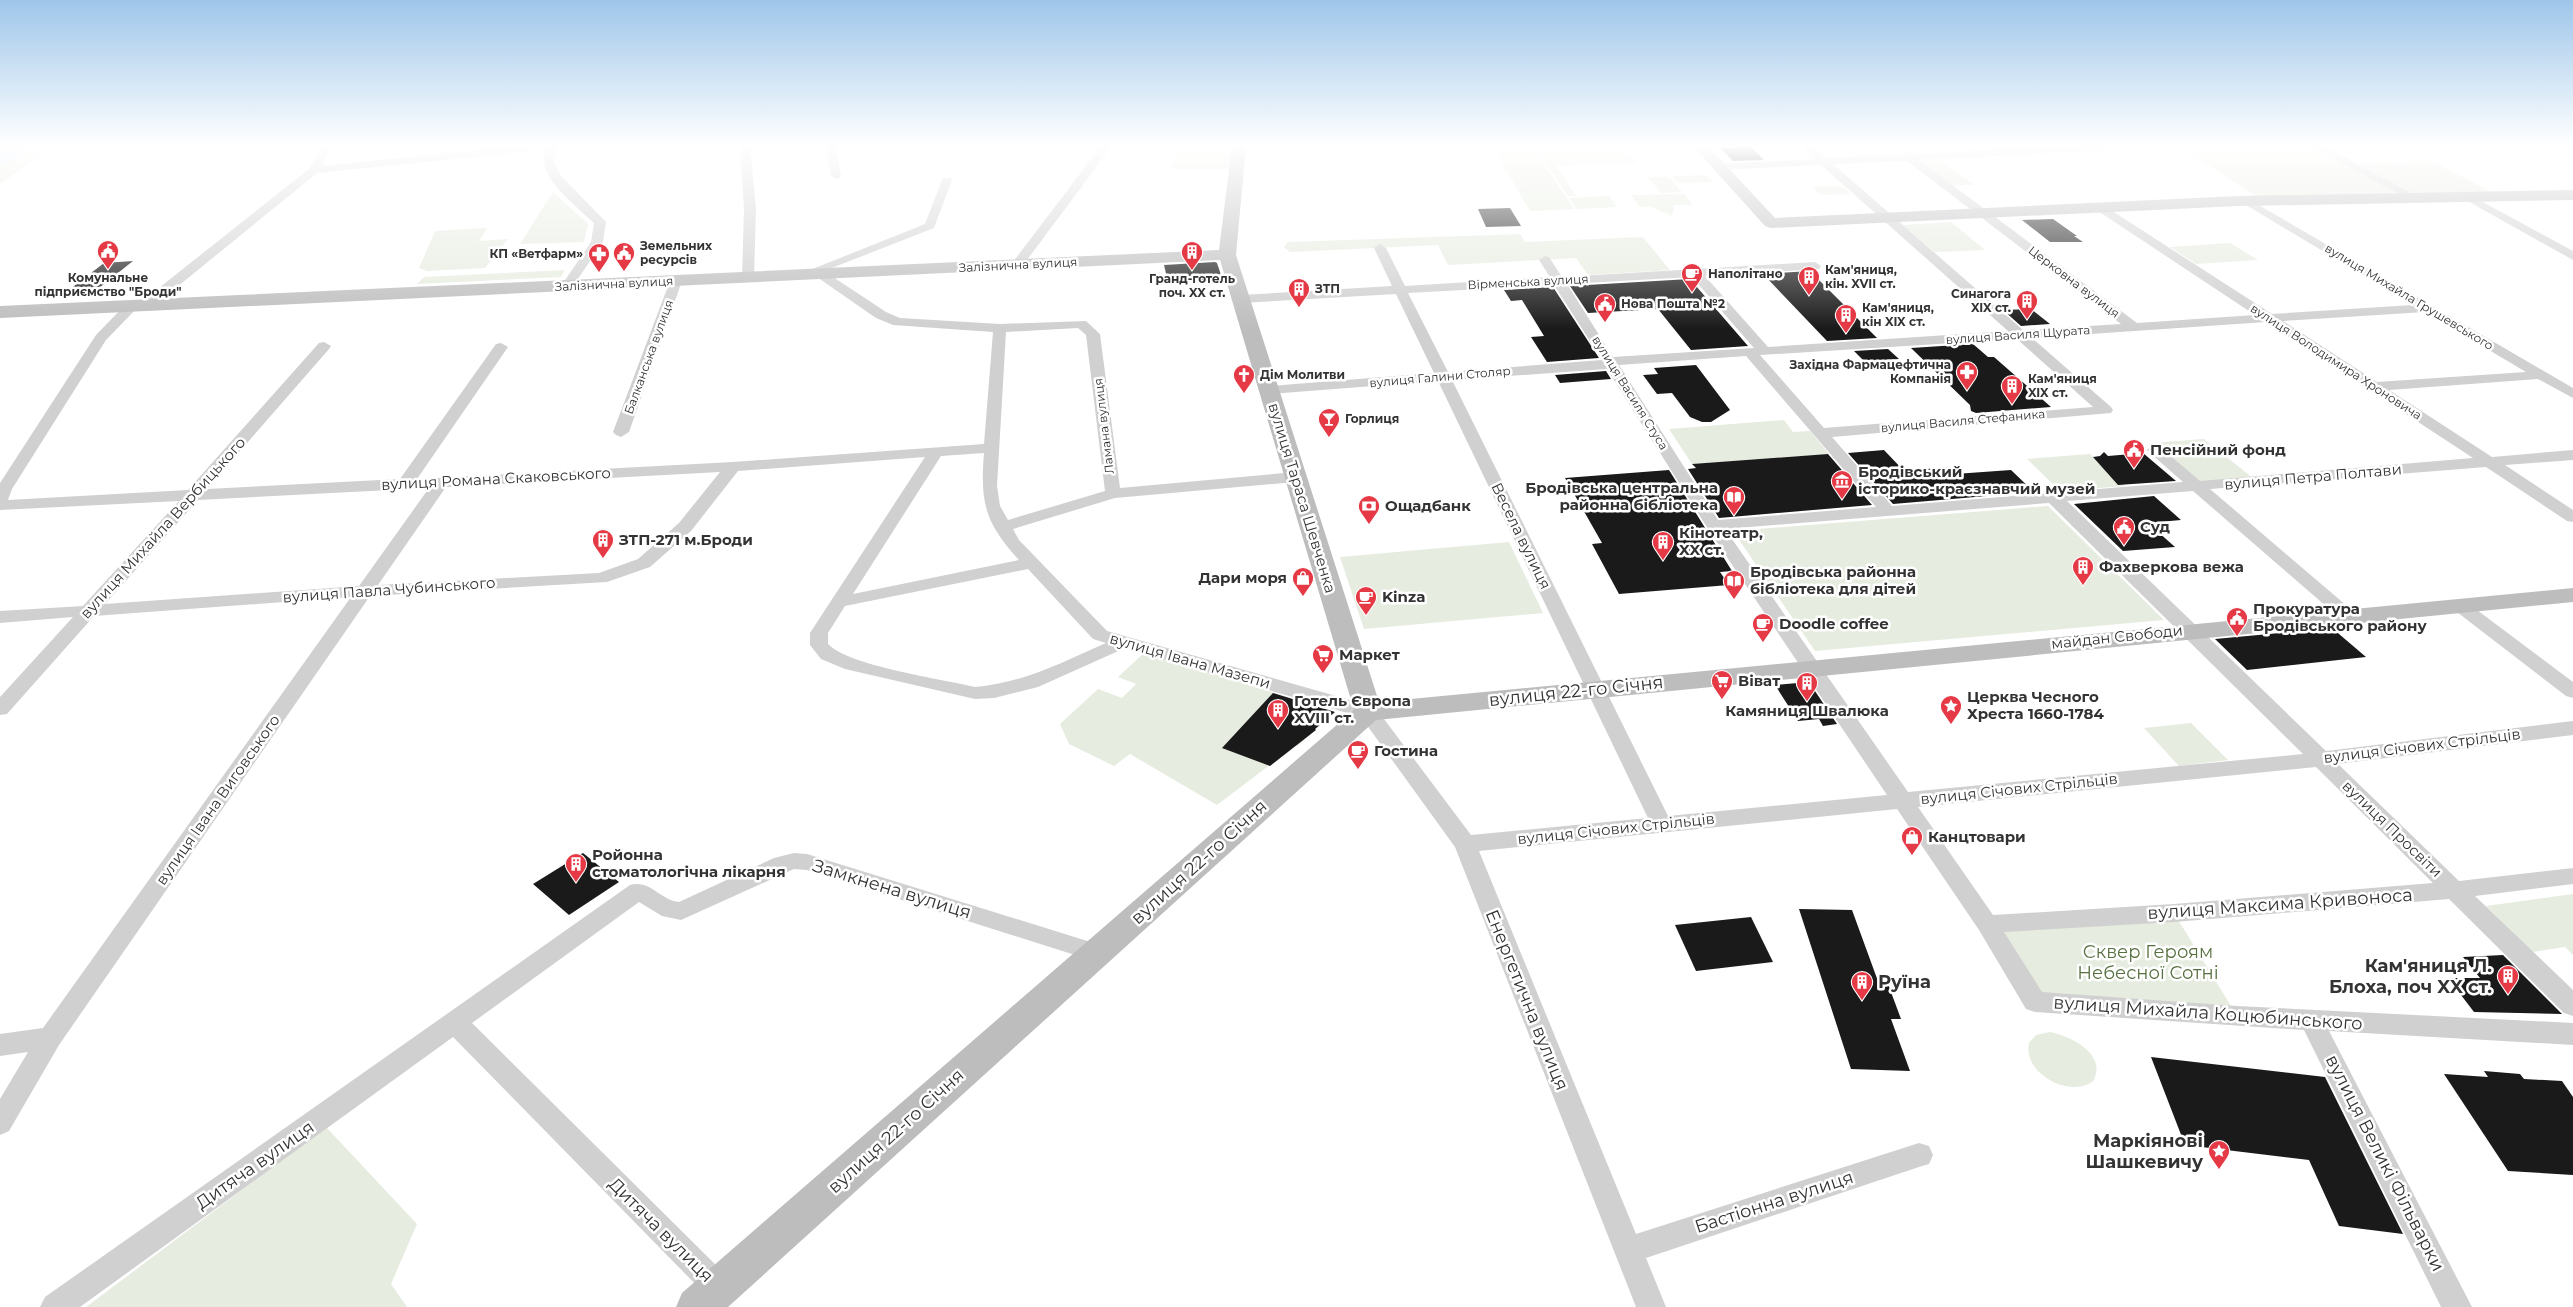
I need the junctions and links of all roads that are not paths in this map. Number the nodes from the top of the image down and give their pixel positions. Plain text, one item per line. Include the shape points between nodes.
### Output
1 (266, 207) edge
2 (584, 207) edge
3 (750, 207) edge
4 (937, 207) edge
5 (1061, 207) edge
6 (1233, 207) edge
7 (1756, 207) edge
8 (1876, 207) edge
9 (1975, 207) edge
10 (2099, 207) joint
11 (2257, 207) edge
12 (2486, 207) edge
13 (1983, 213) junction
14 (1887, 217) junction
15 (1380, 248) dead end
16 (1228, 255) junction
17 (2573, 256) edge
18 (1545, 260) dead end
19 (1017, 265) junction
20 (1815, 266) dead end
21 (1695, 273) junction
22 (811, 275) junction
23 (748, 278) junction
24 (1558, 280) junction
25 (676, 281) junction
26 (567, 286) junction
27 (1400, 289) junction
28 (1241, 298) junction
29 (138, 306) junction
30 (2427, 308) junction
31 (0, 312) edge
32 (2268, 318) junction
33 (2134, 327) junction
34 (1000, 328) junction
35 (2020, 334) junction
36 (324, 346) dead end
37 (501, 347) dead end
38 (1757, 352) junction
39 (1611, 363) junction
40 (2541, 375) junction
41 (1443, 376) junction
42 (2374, 387) junction
43 (1269, 390) junction
44 (2573, 394) edge
45 (621, 432) dead end
46 (1820, 433) junction
47 (990, 448) junction
48 (2155, 450) dead end
49 (936, 454) junction
50 (2573, 456) edge
51 (2490, 462) junction
52 (733, 467) junction
53 (1296, 477) junction
54 (442, 481) junction
55 (405, 484) junction
56 (2197, 486) junction
57 (1114, 492) junction
58 (193, 495) junction
59 (2054, 498) junction
60 (0, 503) edge
61 (1888, 511) junction
62 (2573, 517) edge
63 (1714, 525) junction
64 (1002, 527) junction
65 (1030, 563) junction
66 (365, 591) junction
67 (2573, 595) edge
68 (840, 602) junction
69 (2459, 606) junction
70 (90, 610) junction
71 (2348, 616) junction
72 (0, 617) edge
73 (2190, 630) junction
74 (1121, 643) junction
75 (1811, 668) junction
76 (1596, 689) junction
77 (2573, 692) edge
78 (0, 709) edge
79 (1368, 712) junction
80 (2573, 728) edge
81 (2321, 759) junction
82 (1902, 801) junction
83 (1662, 825) junction
84 (1465, 844) junction
85 (2573, 876) edge
86 (2454, 890) junction
87 (638, 891) joint
88 (1987, 924) junction
89 (1096, 953) junction
90 (2573, 1006) edge
91 (2311, 1020) junction
92 (455, 1023) junction
93 (2573, 1034) edge
94 (50, 1038) junction
95 (0, 1045) edge
96 (0, 1123) edge
97 (1919, 1155) dead end
98 (1628, 1250) junction
99 (708, 1297) edge
100 (55, 1307) edge
101 (1651, 1307) edge
102 (2457, 1307) edge

1 - 29 street
2 - 26 street via 600,222 598,242
3 - 23 street
4 - 22 street via 930,226
5 - 19 street
6 - 16 main road
7 - 14 main road via 1771,223
8 - 14 street
9 - 13 street, Церковна вулиця
10 - 13 main road
10 - 32 street, вулиця Володимира Хроновича
11 - 30 street, вулиця Михайла Грушевського
12 - 17 street
13 - 14 main road
13 - 33 street, Церковна вулиця
14 - 35 street
15 - 27 street, Весела вулиця
16 - 19 main road, Залізнична вулиця
16 - 28 main road, вулиця Тараса Шевченка
18 - 24 street, вулиця Василя Стуса
19 - 22 main road, Залізнична вулиця
20 - 21 street, Вірменська вулиця
21 - 24 street, Вірменська вулиця
21 - 38 street
22 - 23 main road, Залізнична вулиця
22 - 34 street via 898,322
23 - 25 main road, Залізнична вулиця
24 - 27 street, Вірменська вулиця
24 - 39 street, вулиця Василя Стуса
25 - 26 main road, Залізнична вулиця
25 - 45 street, Балканська вулиця
26 - 29 main road, Залізнична вулиця
27 - 28 street, Вірменська вулиця
27 - 41 street, Весела вулиця
28 - 43 main road, вулиця Тараса Шевченка
29 - 31 main road, Залізнична вулиця
29 - 60 street via 101,338 4,488
30 - 32 street, вулиця Василя Щурата
30 - 40 street, вулиця Михайла Грушевського
32 - 33 street, вулиця Василя Щурата
32 - 42 street, вулиця Володимира Хроновича
33 - 35 street, вулиця Василя Щурата
34 - 47 street, вулиця Івана Мазепи
34 - 57 street, Ламана вулиця via 1081,324 1093,334
35 - 38 street, вулиця Василя Щурата
35 - 46 street, вулиця Василя Стефаника via 2106,410
36 - 58 street, вулиця Михайла Вербицького
37 - 55 street
38 - 39 street, вулиця Василя Щурата
38 - 46 street
39 - 41 street, вулиця Галини Столяр
39 - 63 street, вулиця Василя Стуса
40 - 42 street
40 - 44 street, вулиця Михайла Грушевського
41 - 43 street, вулиця Галини Столяр
41 - 76 street, Весела вулиця
42 - 51 street, вулиця Володимира Хроновича
43 - 53 main road, вулиця Тараса Шевченка
46 - 61 street
47 - 49 street, вулиця Романа Скаковського
47 - 64 street, вулиця Івана Мазепи via 992,506
48 - 56 street
49 - 52 street, вулиця Романа Скаковського
49 - 68 street
50 - 51 street, вулиця Петра Полтави
51 - 56 street, вулиця Петра Полтави
51 - 62 street, вулиця Володимира Хроновича
52 - 54 street, вулиця Романа Скаковського
52 - 66 street, вулиця Павла Чубинського via 685,526 644,563 625,571 601,578
53 - 57 street, Ламана вулиця
53 - 79 main road, вулиця Тараса Шевченка
54 - 55 street, вулиця Романа Скаковського
54 - 66 street, вулиця Івана Виговського
55 - 58 street, вулиця Романа Скаковського
56 - 59 street, вулиця Петра Полтави
56 - 71 street
57 - 64 street
58 - 60 street, вулиця Романа Скаковського
58 - 70 street, вулиця Михайла Вербицького
59 - 61 street
59 - 73 street, майдан Свободи
61 - 63 street
63 - 75 street
64 - 65 street, вулиця Івана Мазепи
65 - 68 street
65 - 74 street, вулиця Івана Мазепи via 1100,635
66 - 70 street, вулиця Павла Чубинського
66 - 94 street, вулиця Івана Виговського
67 - 69 main road
68 - 74 street via 819,633 819,645 828,655 852,665 975,693 1017,687
69 - 71 main road
69 - 77 street
70 - 72 street, вулиця Павла Чубинського
70 - 78 street, вулиця Михайла Вербицького
71 - 73 main road
73 - 75 main road, майдан Свободи
73 - 81 street, вулиця Просвіти
74 - 79 street, вулиця Івана Мазепи
75 - 76 main road, вулиця 22-го Січня
75 - 82 street, вулиця Михайла Коцюбинського
76 - 79 main road, вулиця 22-го Січня
76 - 83 street, Весела вулиця
79 - 84 street, Енергетична вулиця
79 - 89 main road, вулиця 22-го Січня
80 - 81 street, вулиця Січових Стрільців
81 - 82 street, вулиця Січових Стрільців
81 - 86 street, вулиця Просвіти
82 - 83 street, вулиця Січових Стрільців
82 - 88 street, вулиця Михайла Коцюбинського
83 - 84 street, вулиця Січових Стрільців
84 - 98 street, Енергетична вулиця
85 - 86 street, вулиця Максима Кривоноса
86 - 88 street, вулиця Максима Кривоноса via 2174,913
86 - 90 street, вулиця Просвіти
87 - 89 street, Замкнена вулиця via 670,910 681,911 782,864 807,862
87 - 92 street, Дитяча вулиця
88 - 91 street, вулиця Михайла Коцюбинського via 2035,1002
89 - 99 main road, вулиця 22-го Січня
91 - 93 street, вулиця Михайла Коцюбинського
91 - 102 street, вулиця Великі Фільварки
92 - 99 street, Дитяча вулиця
92 - 100 street, Дитяча вулиця
94 - 95 street
94 - 96 street, вулиця Івана Виговського
97 - 98 street, Бастіонна вулиця
98 - 101 street, Енергетична вулиця

